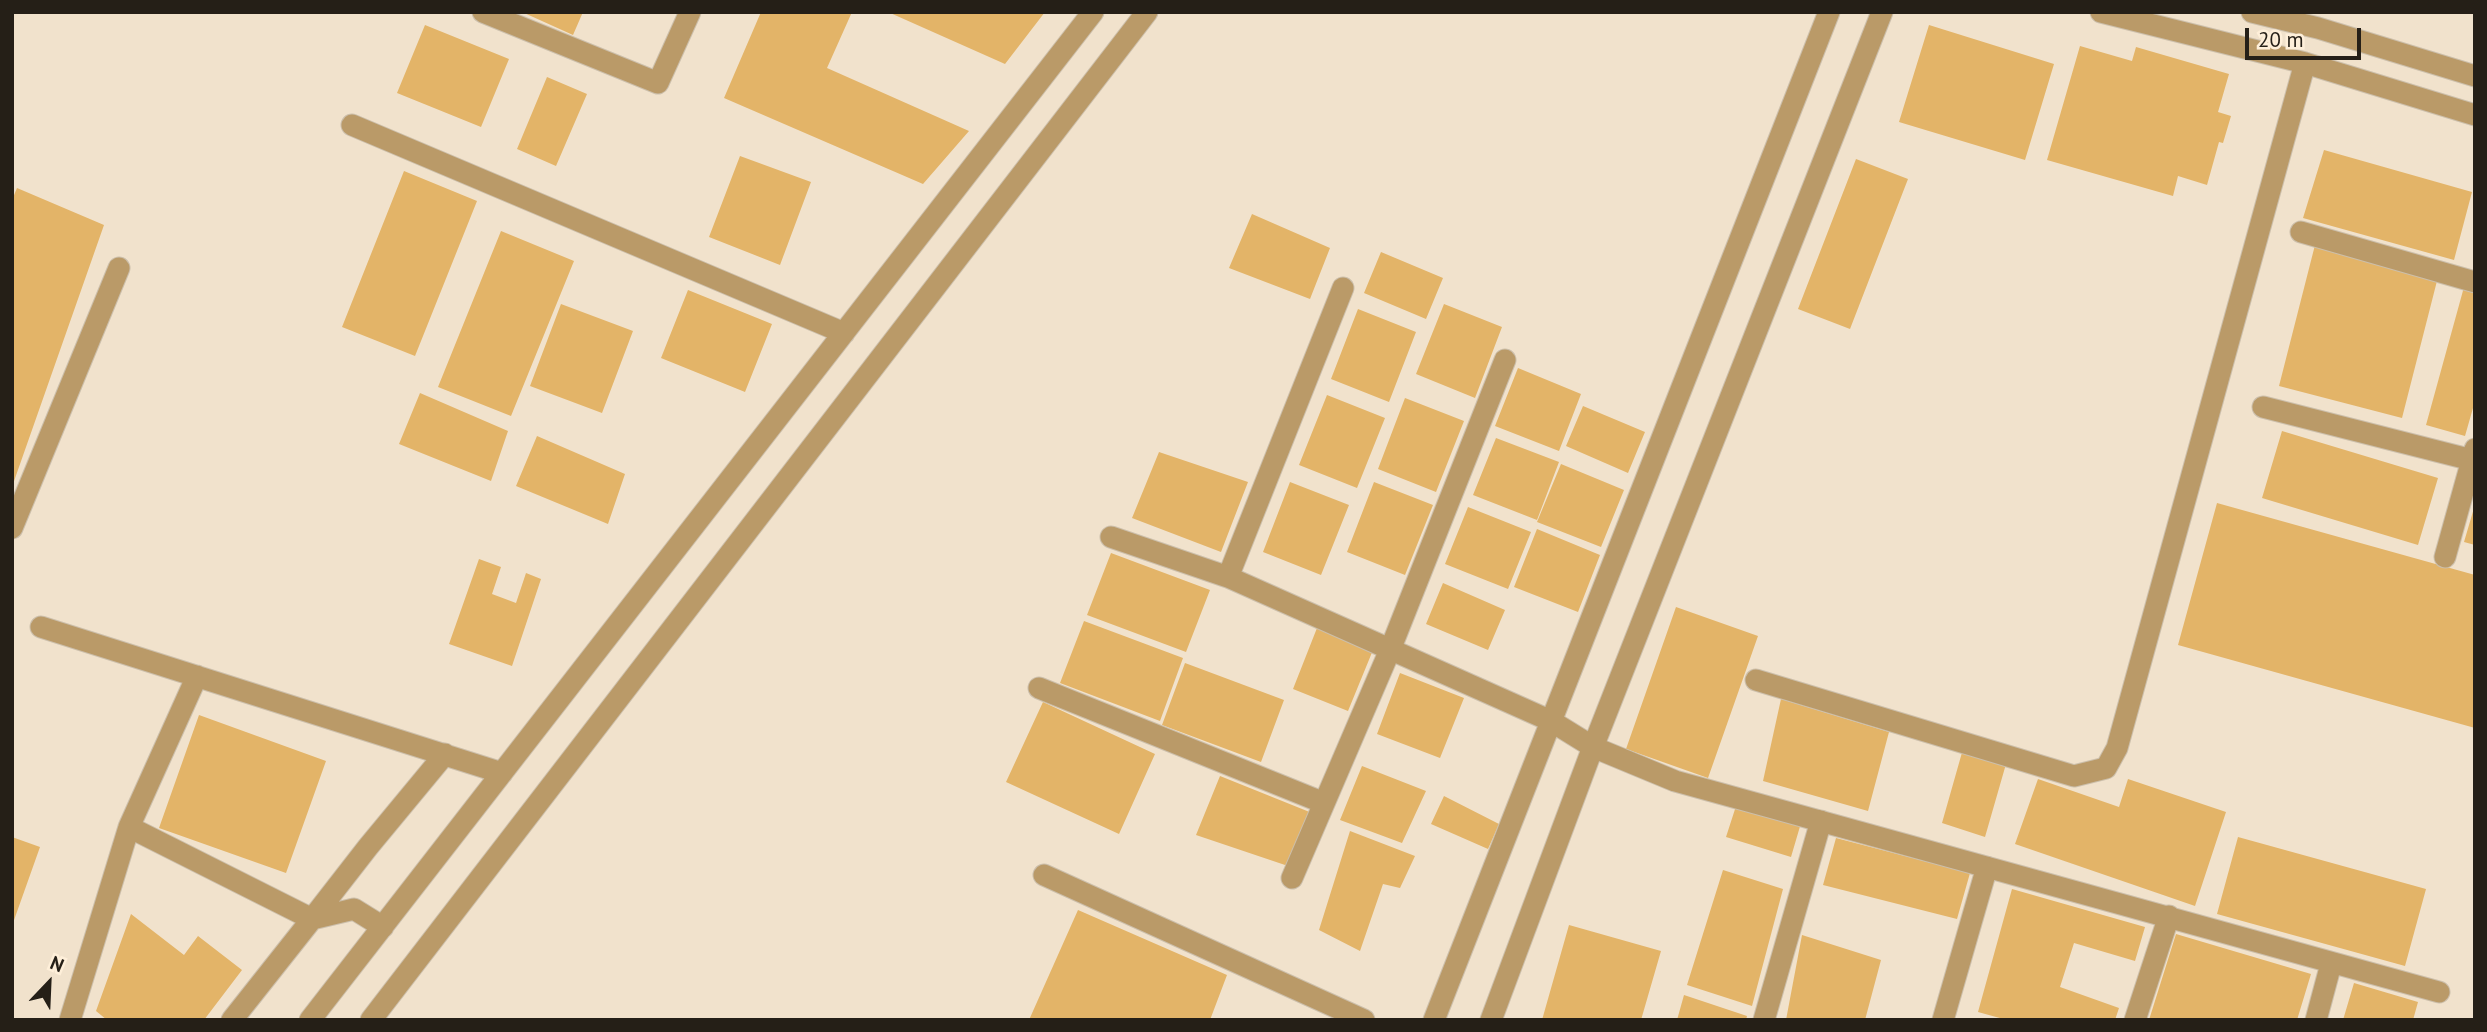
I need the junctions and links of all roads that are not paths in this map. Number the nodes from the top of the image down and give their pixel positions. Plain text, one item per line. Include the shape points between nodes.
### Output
1 (483, 12) edge
2 (690, 12) edge
3 (1093, 12) edge
4 (1147, 12) edge
5 (1829, 12) edge
6 (1882, 12) edge
7 (2101, 12) edge
8 (2252, 12) edge
9 (2305, 63) junction
10 (2475, 76) edge
11 (2475, 115) edge
12 (352, 125) dead end
13 (2301, 232) dead end
14 (118, 268) dead end
15 (2475, 282) edge
16 (1343, 288) dead end
17 (844, 333) junction
18 (1505, 360) dead end
19 (2263, 407) dead end
20 (2473, 454) edge
21 (12, 528) edge
22 (1111, 537) dead end
23 (2445, 557) dead end
24 (1228, 577) junction
25 (41, 627) dead end
26 (1390, 650) junction
27 (197, 676) junction
28 (1756, 680) dead end
29 (1039, 688) dead end
30 (1551, 721) junction
31 (1593, 747) junction
32 (445, 754) junction
33 (502, 773) junction
34 (1324, 803) junction
35 (1821, 821) junction
36 (129, 827) junction
37 (1987, 867) junction
38 (1044, 875) dead end
39 (1292, 878) dead end
40 (2169, 916) junction
41 (312, 919) junction
42 (383, 927) junction
43 (2330, 964) junction
44 (2439, 992) dead end
45 (70, 1020) edge
46 (232, 1020) edge
47 (310, 1020) edge
48 (371, 1020) edge
49 (1364, 1020) edge
50 (1434, 1020) edge
51 (1492, 1020) edge
52 (1764, 1020) edge
53 (1943, 1020) edge
54 (2135, 1020) edge
55 (2316, 1020) edge

1 - 2 street via 658,83
3 - 17 street
4 - 48 street
5 - 30 street
6 - 31 street
7 - 9 street
8 - 10 street
9 - 11 street
9 - 28 street via 2117,748 2106,768 2074,776
12 - 17 street
13 - 15 street
14 - 21 street
16 - 24 street
17 - 33 street
18 - 26 street
19 - 20 street
20 - 23 street
22 - 24 street
24 - 26 street
25 - 27 street
26 - 30 street
26 - 34 street
27 - 32 street
27 - 36 street
29 - 34 street
30 - 31 street
30 - 50 street
31 - 35 street via 1675,781
31 - 51 street
32 - 33 street
32 - 41 street
33 - 42 street
34 - 39 street
35 - 37 street
35 - 52 street
36 - 41 street
36 - 45 street
37 - 40 street
37 - 53 street
38 - 49 street
40 - 43 street
40 - 54 street
41 - 42 street via 354,909
41 - 46 street
42 - 47 street
43 - 44 street
43 - 55 street

